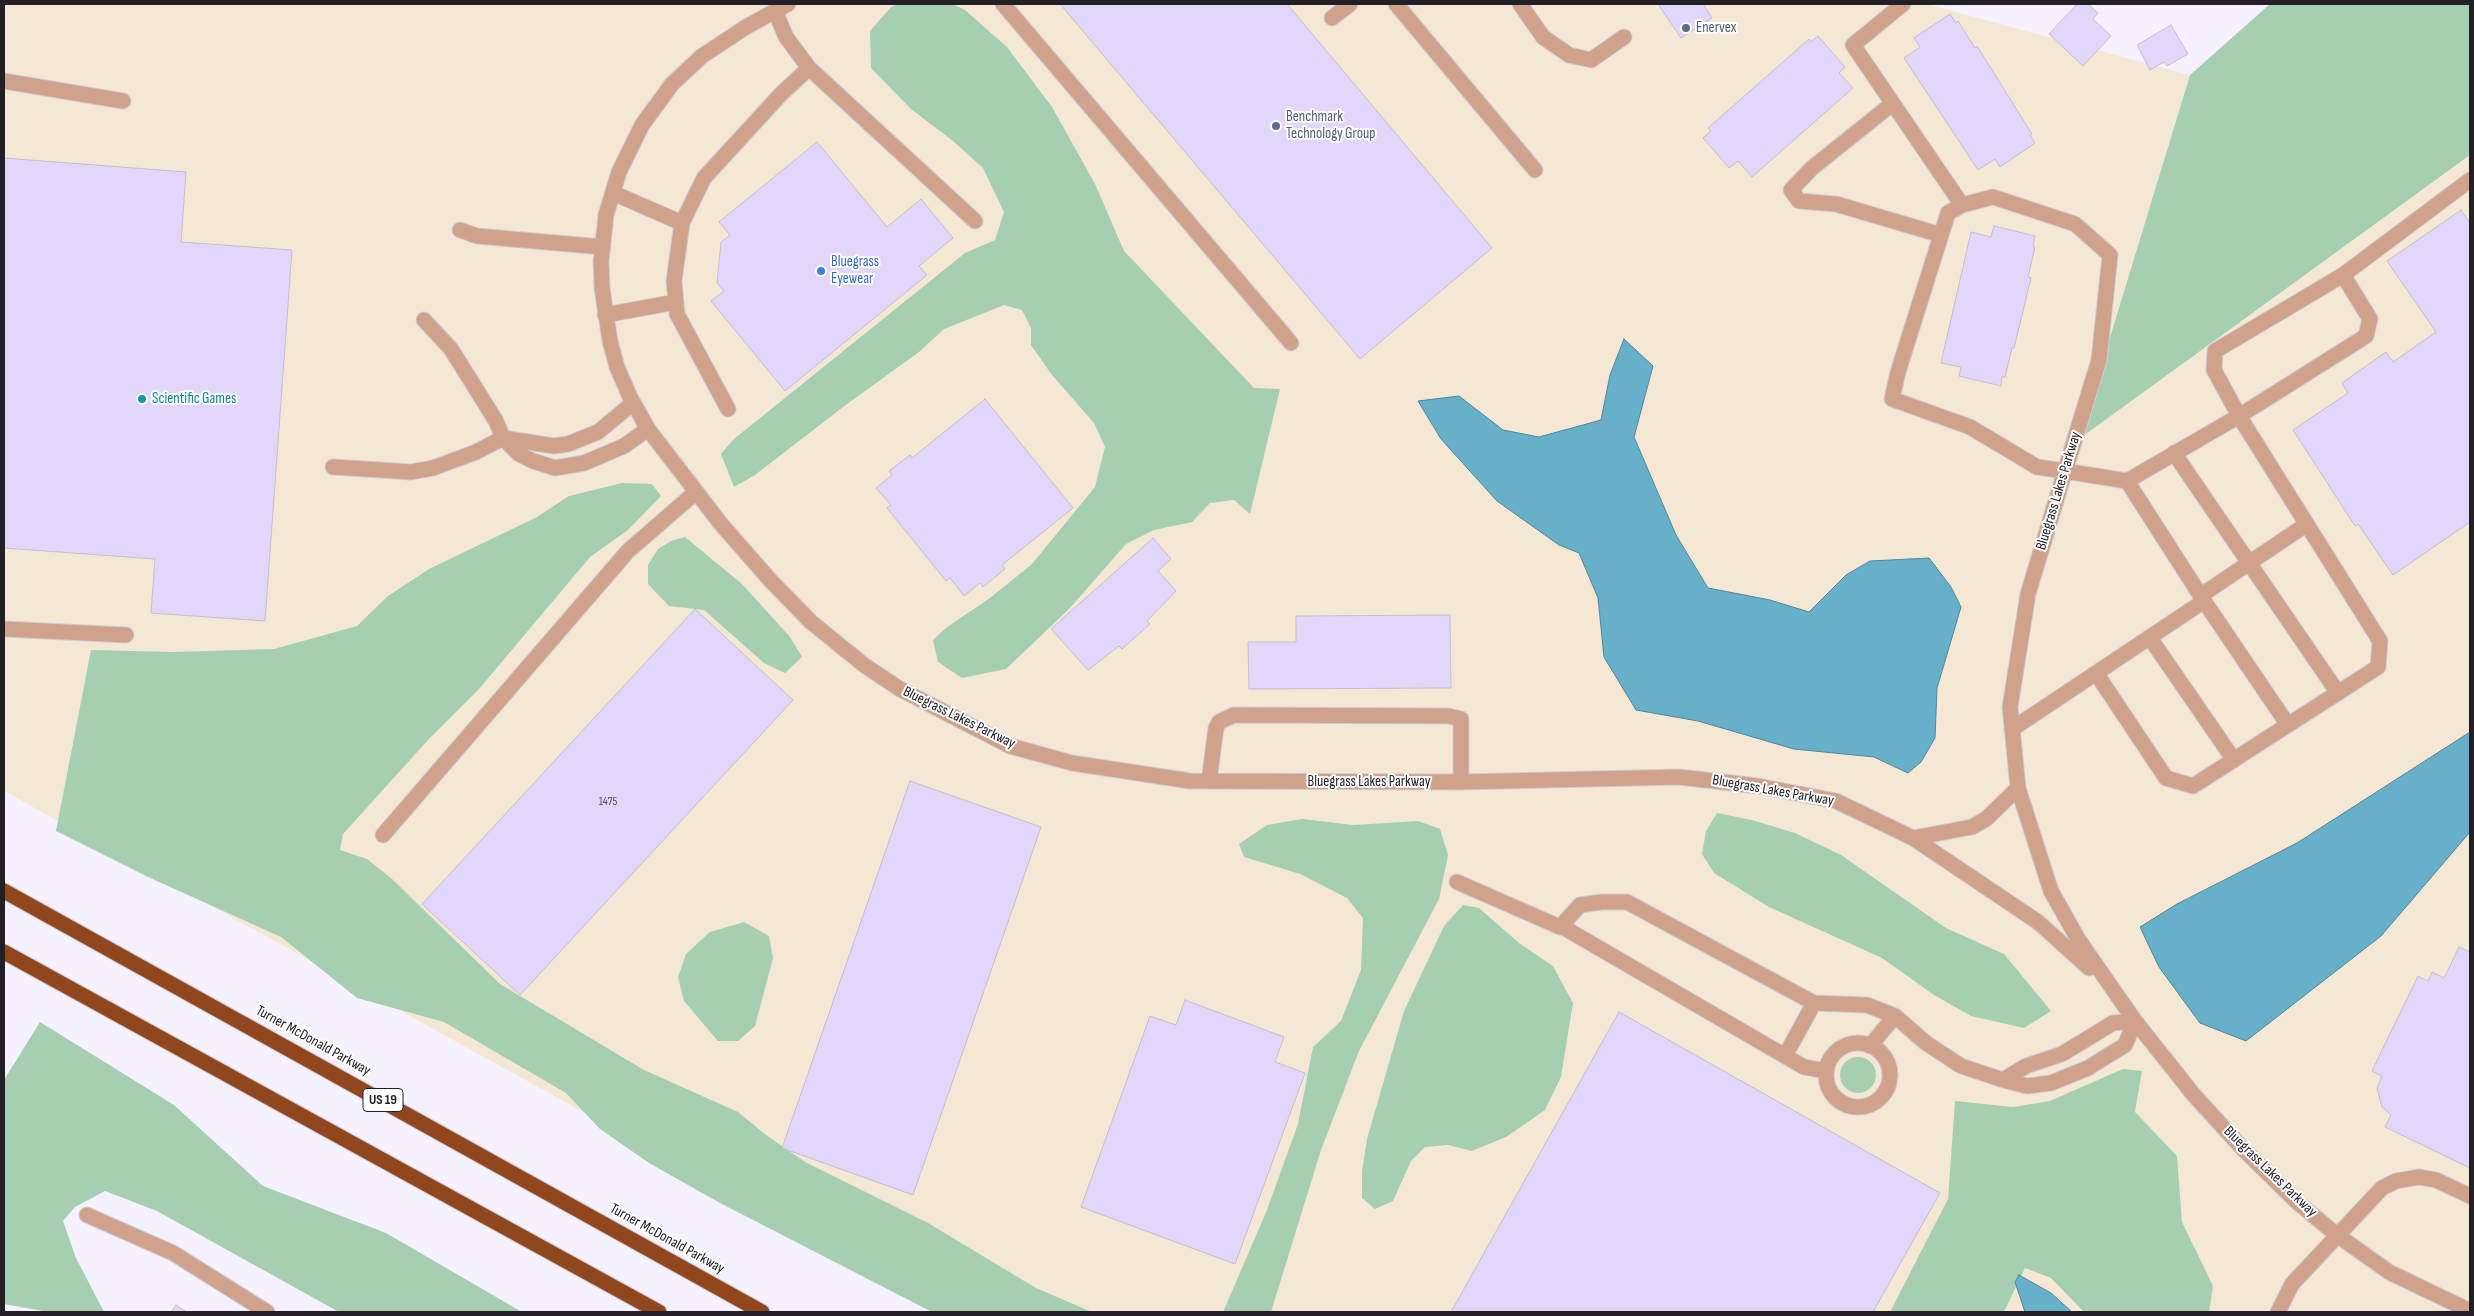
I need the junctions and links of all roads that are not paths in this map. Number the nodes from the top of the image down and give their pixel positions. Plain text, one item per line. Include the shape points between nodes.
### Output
1 (1003, 4) edge
2 (1350, 4) edge
3 (1396, 4) edge
4 (1520, 4) edge
5 (1903, 4) edge
6 (782, 7) edge
7 (1332, 18) dead end
8 (1624, 37) dead end
9 (810, 68) junction
10 (4, 81) edge
11 (123, 101) dead end
12 (1892, 104) junction
13 (1535, 170) dead end
14 (2470, 180) edge
15 (613, 193) junction
16 (1962, 204) junction
17 (975, 221) dead end
18 (682, 222) junction
19 (460, 230) dead end
20 (1941, 235) junction
21 (602, 247) junction
22 (2344, 274) junction
23 (676, 302) junction
24 (605, 315) junction
25 (424, 320) dead end
26 (1291, 343) dead end
27 (633, 403) junction
28 (728, 410) dead end
29 (2239, 416) junction
30 (648, 429) junction
31 (504, 438) junction
32 (2174, 454) junction
33 (333, 467) dead end
34 (2066, 471) junction
35 (2127, 480) junction
36 (696, 492) junction
37 (2307, 524) junction
38 (2249, 563) junction
39 (2202, 598) junction
40 (4, 629) edge
41 (126, 635) dead end
42 (2150, 638) junction
43 (2096, 673) junction
44 (2338, 693) junction
45 (2288, 725) junction
46 (2012, 729) junction
47 (2234, 760) junction
48 (1209, 782) junction
49 (1461, 782) junction
50 (2018, 788) junction
51 (383, 835) dead end
52 (1913, 838) junction
53 (1457, 882) dead end
54 (4, 890) edge
55 (1561, 926) junction
56 (4, 952) edge
57 (2110, 987) junction
58 (1814, 1003) junction
59 (1895, 1016) junction
60 (2135, 1021) junction
61 (1870, 1046) junction
62 (1785, 1056) junction
63 (1826, 1071) junction
64 (2003, 1080) junction
65 (2470, 1196) edge
66 (88, 1216) dead end
67 (2337, 1235) junction
68 (2470, 1311) edge
69 (267, 1312) edge
70 (660, 1312) edge
71 (762, 1312) edge
72 (2278, 1312) edge

1 - 26 street
2 - 7 street
3 - 13 street
4 - 8 street via 1543,37 1569,55 1591,60
5 - 12 street via 1853,45
6 - 9 street via 786,37
6 - 15 street, Bluegrass Lakes Parkway via 719,44 672,84 642,125
9 - 17 street
9 - 18 street via 781,94 704,178
10 - 11 street
12 - 16 street
12 - 20 street via 1812,168 1792,190 1799,201 1836,204
14 - 22 street
15 - 18 street
15 - 21 street, Bluegrass Lakes Parkway
16 - 20 street via 1948,213
16 - 34 street, Bluegrass Lakes Parkway via 1993,197 2075,224 2110,255 2098,360
18 - 23 street via 674,281
19 - 21 street via 477,236
20 - 34 street via 1892,399 1970,427 2037,467
21 - 24 street, Bluegrass Lakes Parkway
22 - 29 street via 2370,320 2366,336
22 - 29 street via 2215,351 2214,370
23 - 24 street
23 - 28 street via 677,314
24 - 27 street, Bluegrass Lakes Parkway via 617,367
25 - 31 street via 451,349
27 - 30 street, Bluegrass Lakes Parkway
27 - 31 street via 598,432 568,444 554,446
29 - 32 street
29 - 37 street
30 - 31 street via 624,446 584,463 562,468 519,454
30 - 36 street, Bluegrass Lakes Parkway
31 - 33 street via 433,468 410,472
32 - 35 street
32 - 38 street
34 - 35 street
34 - 46 street, Bluegrass Lakes Parkway via 2028,594 2010,707
35 - 39 street
36 - 48 street, Bluegrass Lakes Parkway via 752,560 812,622 900,689 1010,746 1072,763
36 - 51 street via 628,551
37 - 38 street
37 - 44 street via 2380,641 2378,667
38 - 39 street
38 - 44 street
39 - 42 street
39 - 45 street
40 - 41 street
42 - 43 street
42 - 47 street
43 - 46 street
43 - 47 street via 2166,778 2193,786
44 - 45 street
45 - 47 street
46 - 50 street, Bluegrass Lakes Parkway
48 - 49 street, Bluegrass Lakes Parkway
48 - 49 street via 1219,722 1244,715 1449,716 1461,719
49 - 52 street, Bluegrass Lakes Parkway via 1679,777 1758,786 1836,801
50 - 52 street via 1986,819 1972,826
50 - 57 street, Bluegrass Lakes Parkway via 2051,890
52 - 57 street, Bluegrass Lakes Parkway via 2038,922
53 - 55 street
54 - 71 highway, Turner McDonald Parkway / US 19
55 - 58 street via 1580,905 1627,902
55 - 62 street
56 - 70 highway
57 - 60 street, Bluegrass Lakes Parkway
58 - 59 street via 1867,1004
58 - 62 street
59 - 61 street
59 - 64 street via 1926,1043 1961,1066
60 - 64 street via 2113,1023 2062,1054 2026,1066
60 - 64 street via 2125,1045 2088,1068 2051,1083 2027,1086
60 - 67 street, Bluegrass Lakes Parkway via 2193,1094 2244,1150 2297,1202
61 - 63 street via 1842,1047
61 - 63 street via 1886,1060 1889,1082 1885,1092 1869,1105 1858,1107 1838,1100 1827,1082
62 - 63 street via 1804,1067
65 - 67 street via 2443,1183 2419,1177 2396,1181 2370,1198
66 - 69 street via 173,1253
67 - 68 street, Bluegrass Lakes Parkway via 2389,1272
67 - 72 street via 2292,1284

